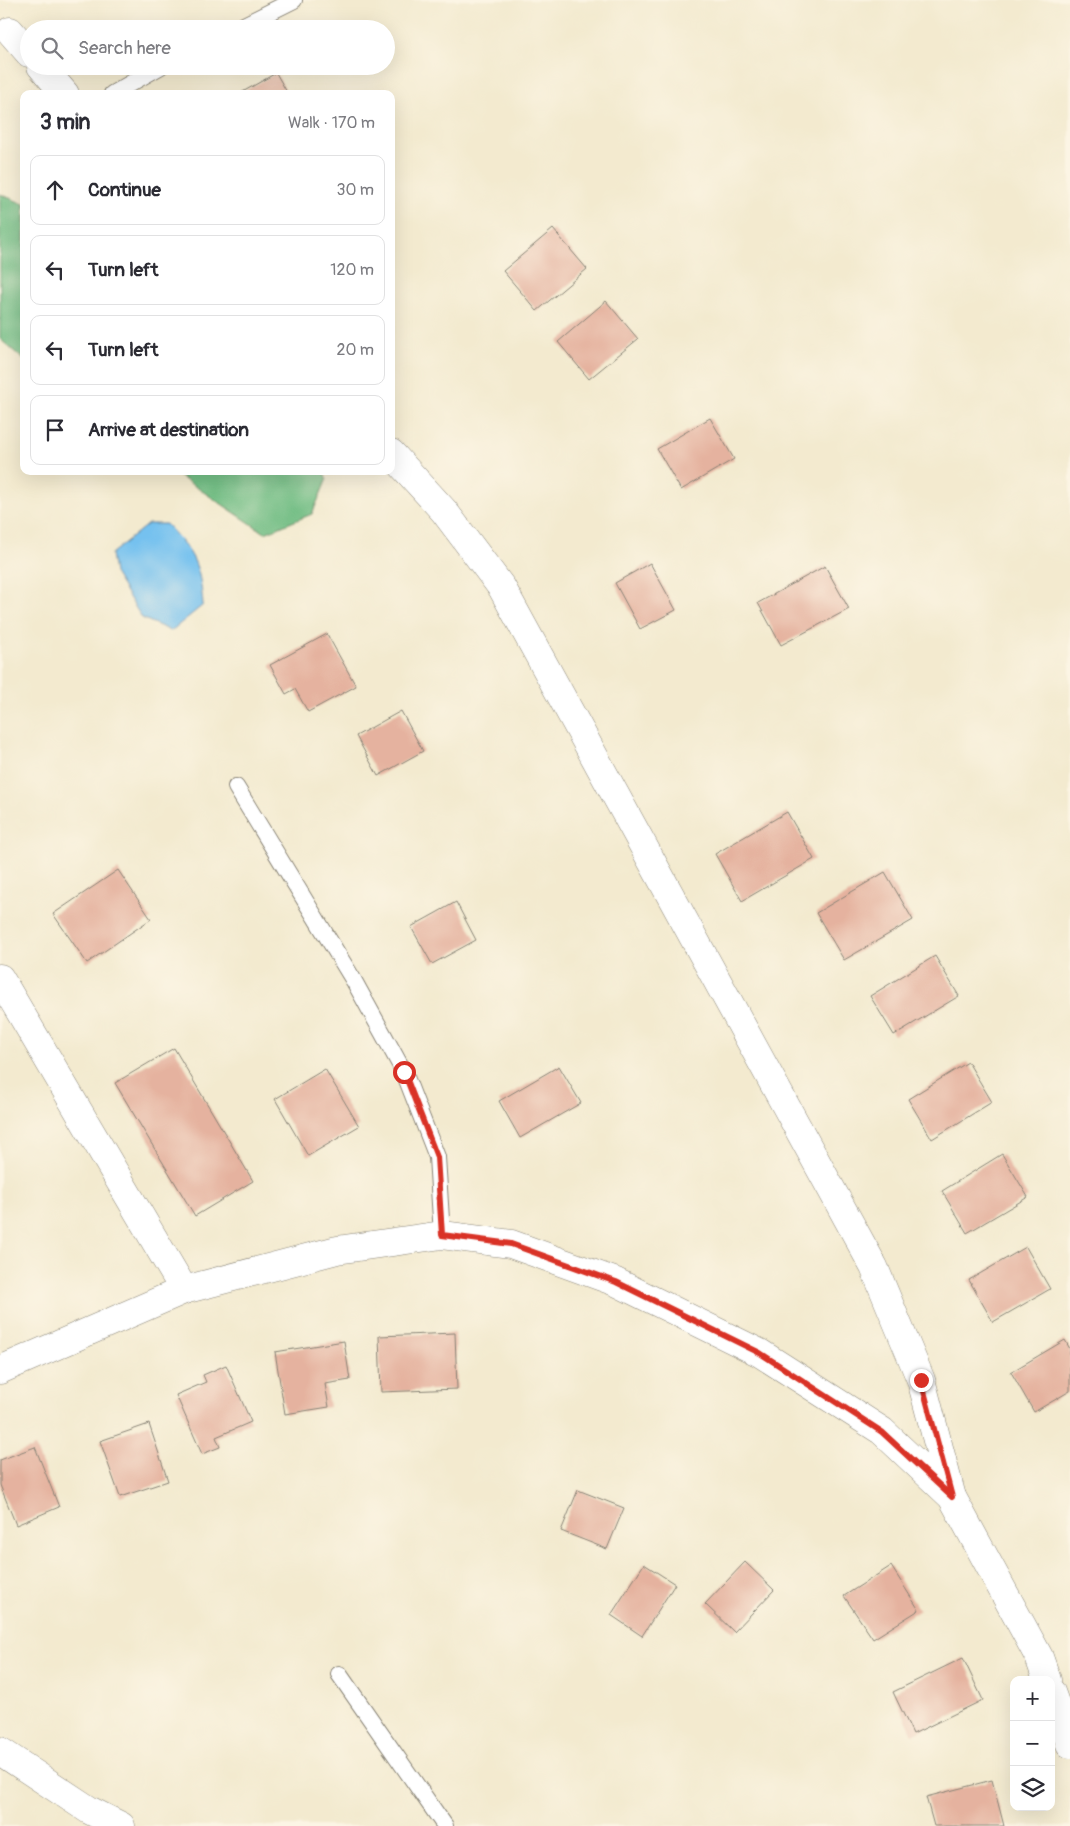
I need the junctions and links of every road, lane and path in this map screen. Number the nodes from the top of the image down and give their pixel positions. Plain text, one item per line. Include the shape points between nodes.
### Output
1 (294, 0) edge
2 (254, 20) edge
3 (5, 26) edge
4 (20, 43) edge
5 (48, 75) edge
6 (145, 75) edge
7 (61, 90) edge
8 (119, 90) edge
9 (395, 457) edge
10 (236, 787) dead end
11 (0, 978) edge
12 (442, 1235) junction
13 (184, 1290) junction
14 (0, 1370) edge
15 (952, 1497) junction
16 (338, 1674) dead end
17 (1046, 1676) edge
18 (1055, 1703) edge
19 (1070, 1744) edge
20 (0, 1751) edge
21 (121, 1826) edge
22 (445, 1826) edge

1 - 2 lane
3 - 4 street
5 - 7 street
6 - 8 lane
9 - 15 street via 444,511 502,588 869,1258 921,1380
10 - 12 lane via 354,981 404,1072 437,1157
11 - 13 street
12 - 13 street via 337,1250
12 - 15 street via 511,1244 616,1282 760,1353 882,1432
13 - 14 street
15 - 17 street via 1039,1657
16 - 22 lane
18 - 19 street
20 - 21 street via 89,1810

